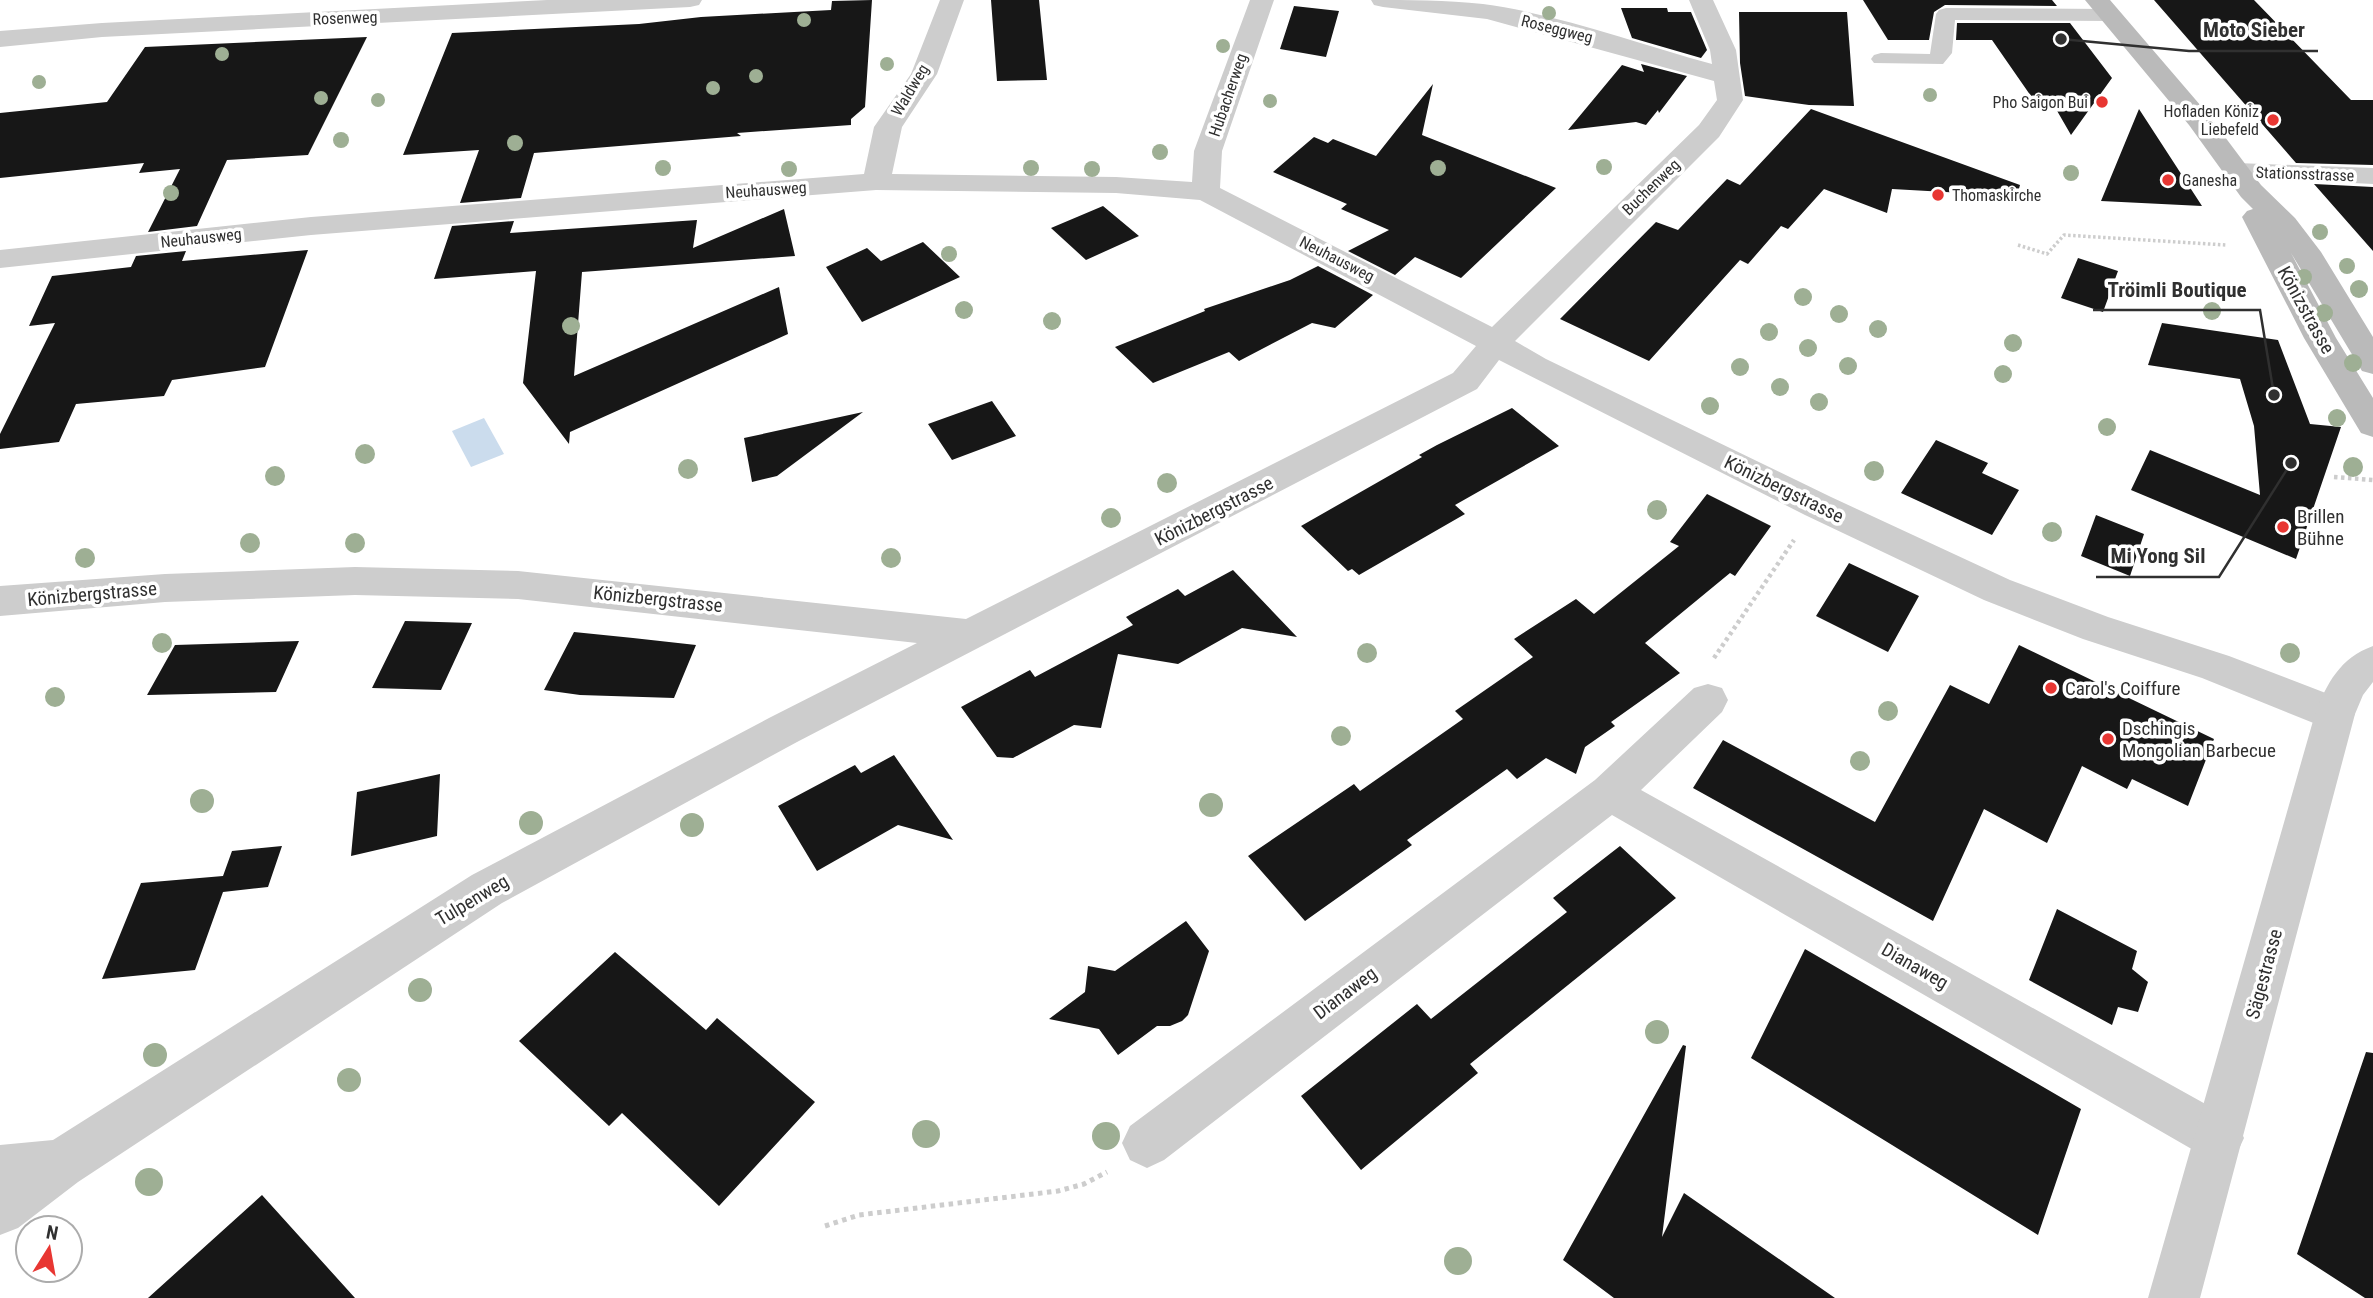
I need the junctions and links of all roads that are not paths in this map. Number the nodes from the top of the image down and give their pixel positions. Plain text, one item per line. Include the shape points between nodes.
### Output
1 (690, 0) edge
2 (952, 0) edge
3 (1262, 0) edge
4 (1383, 0) edge
5 (1701, 0) edge
6 (1993, 7) edge
7 (2104, 8) edge
8 (0, 39) edge
9 (1881, 59) dead end
10 (1726, 76) junction
11 (2373, 176) edge
12 (2244, 181) junction
13 (876, 182) junction
14 (1206, 192) junction
15 (0, 260) edge
16 (1497, 345) junction
17 (2373, 363) edge
18 (2373, 425) edge
19 (0, 601) edge
20 (970, 634) junction
21 (2373, 662) edge
22 (1708, 700) road end
23 (2335, 714) junction
24 (1610, 793) junction
25 (2219, 1138) junction
26 (1147, 1143) road end
27 (60, 1164) junction
28 (0, 1170) edge
29 (0, 1210) edge
30 (2174, 1298) edge

1 - 8 street, Rosenweg
2 - 13 street, Waldweg via 924,74 888,127
3 - 14 street, Hubacherweg via 1208,151
4 - 10 street, Roseggweg via 1487,12
5 - 10 street, Buchenweg via 1723,50
6 - 7 lane, Könizstrasse
6 - 9 lane, Könizstrasse via 1946,14 1942,52 1936,60
7 - 12 main road, Könizstrasse via 2198,118
10 - 16 street, Buchenweg via 1730,100 1709,131 1514,321
11 - 12 street, Stationsstrasse
12 - 17 main road, Könizstrasse via 2285,224 2310,259
12 - 18 main road, Könizstrasse via 2258,222
13 - 14 street, Neuhausweg via 1116,185
13 - 15 street, Neuhausweg via 311,226
14 - 16 street, Neuhausweg
16 - 20 street, Könizbergstrasse via 1465,381
16 - 23 street, Könizbergstrasse via 1997,590
19 - 20 street, Könizbergstrasse via 165,588 355,581 518,585
20 - 27 street, Tulpenweg via 487,889
21 - 23 street, Sägestrasse via 2350,681
22 - 24 street, Dianaweg
23 - 25 street, Sägestrasse
24 - 25 street, Dianaweg
24 - 26 street, Dianaweg
25 - 30 street, Sägestrasse
27 - 28 street
27 - 29 street, Tulpenweg

